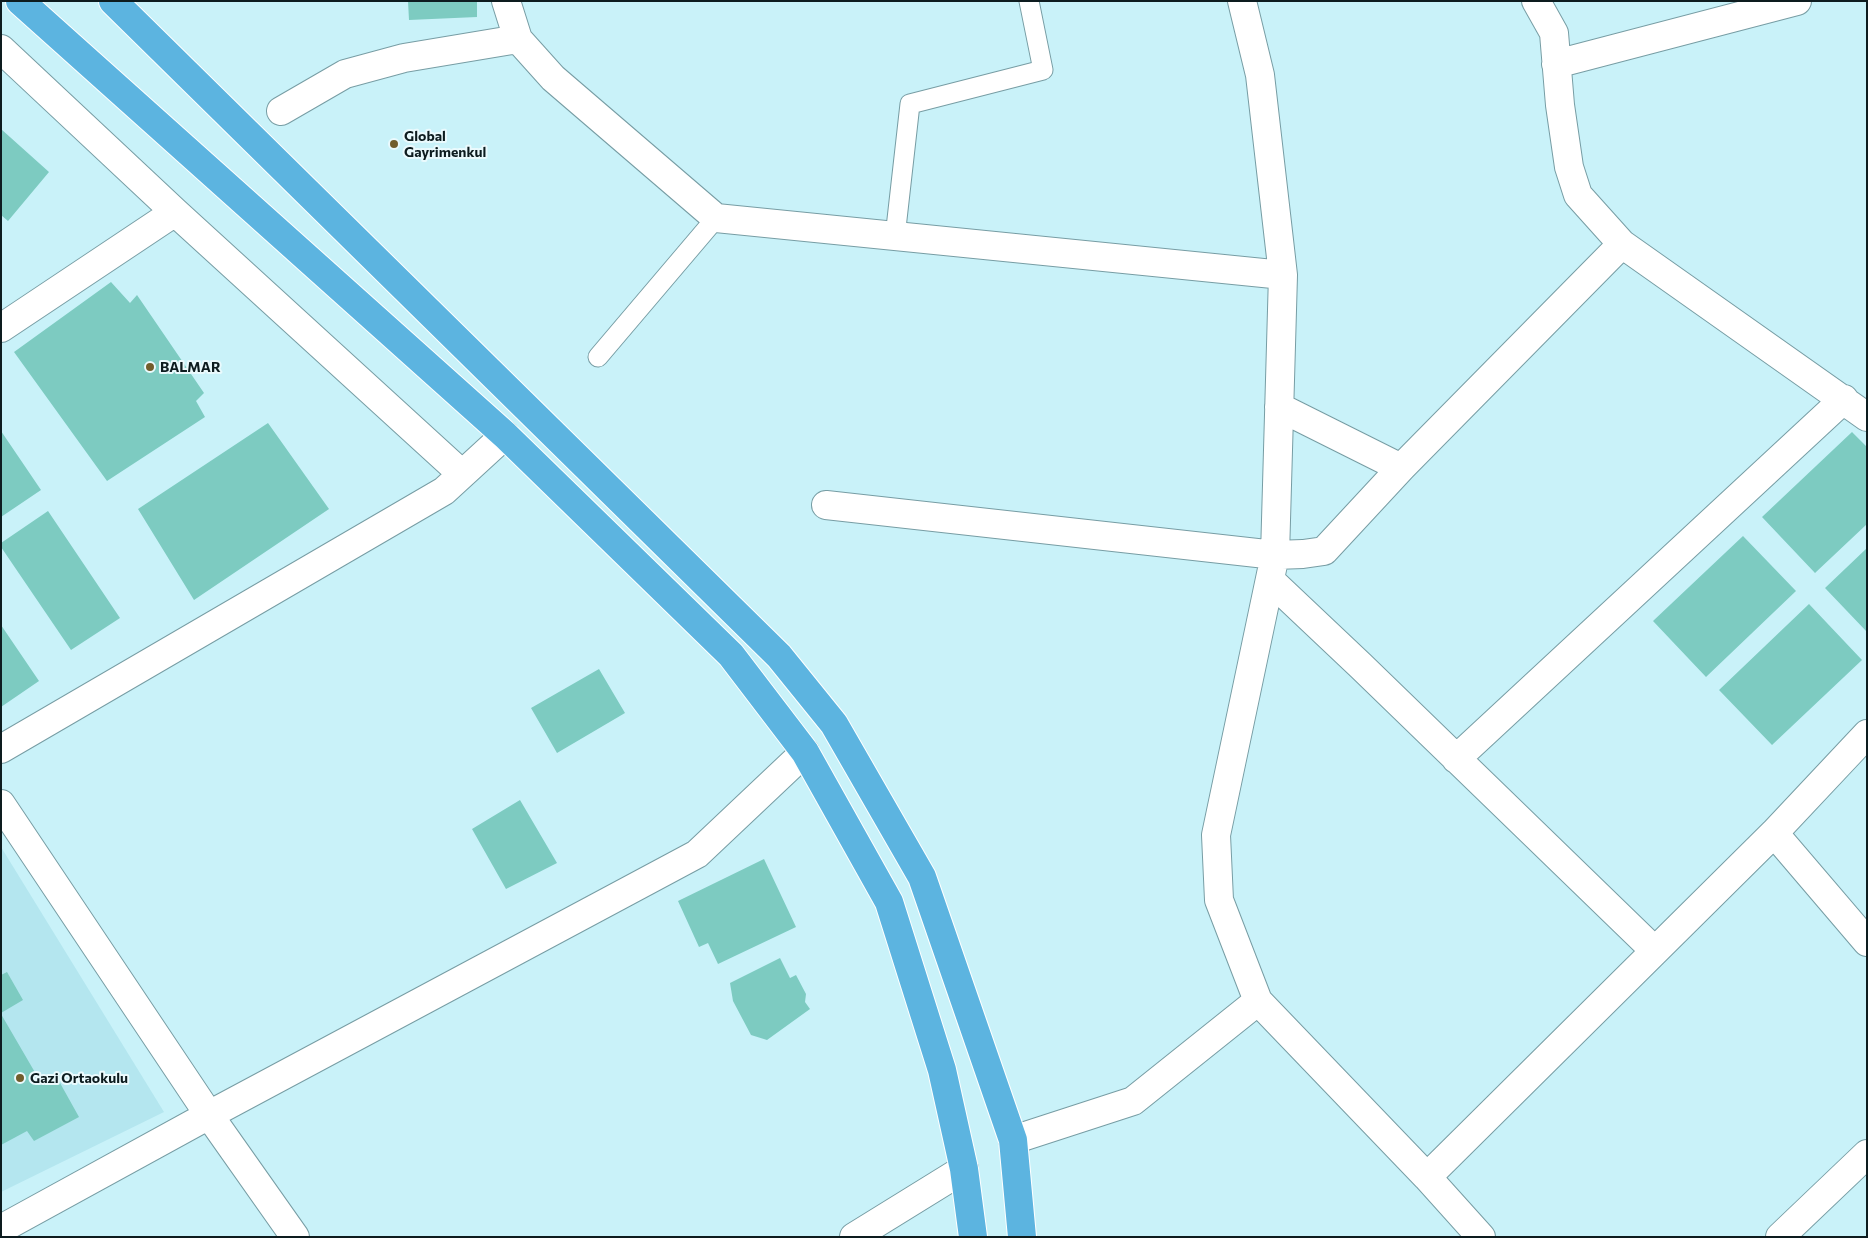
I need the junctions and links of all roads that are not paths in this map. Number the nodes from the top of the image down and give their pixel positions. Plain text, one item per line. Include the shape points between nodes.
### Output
1 (20, 1) edge
2 (113, 1) edge
3 (506, 1) edge
4 (1029, 1) edge
5 (1242, 1) edge
6 (1536, 1) edge
7 (1797, 1) edge
8 (518, 39) junction
9 (1, 49) edge
10 (1556, 64) junction
11 (281, 111) dead end
12 (175, 212) junction
13 (716, 218) junction
14 (895, 237) junction
15 (1622, 244) junction
16 (1283, 275) junction
17 (1, 328) edge
18 (598, 357) dead end
19 (1844, 399) junction
20 (1279, 407) junction
21 (1867, 417) edge
22 (505, 435) junction
23 (1401, 468) junction
24 (462, 474) junction
25 (826, 505) dead end
26 (1272, 567) junction
27 (1867, 734) edge
28 (1, 749) edge
29 (805, 752) junction
30 (1456, 759) junction
31 (1, 804) edge
32 (1774, 833) junction
33 (1867, 942) edge
34 (1655, 951) junction
35 (1258, 1002) junction
36 (209, 1115) junction
37 (1013, 1140) junction
38 (1867, 1154) edge
39 (964, 1169) junction
40 (1427, 1177) junction
41 (1, 1229) edge
42 (295, 1237) edge
43 (854, 1237) edge
44 (973, 1237) edge
45 (1022, 1237) edge
46 (1481, 1237) edge
47 (1780, 1237) edge

1 - 22 highway
2 - 37 highway via 779,656 834,724 922,877
3 - 8 street
4 - 14 lane via 1042,70 910,104
5 - 16 street via 1260,75
6 - 10 street via 1554,33
7 - 10 street
8 - 11 street via 404,58 345,74
8 - 13 street via 553,78
9 - 12 street
10 - 15 street via 1569,167 1578,195
12 - 17 street
12 - 24 street
13 - 14 street
13 - 18 lane
14 - 16 street
15 - 19 street
15 - 23 street
16 - 20 street
19 - 21 street
19 - 30 street
20 - 23 street
20 - 26 street
22 - 24 street
22 - 29 highway via 731,655
23 - 26 street via 1324,551 1303,554
24 - 28 street via 444,491
25 - 26 street
26 - 30 street
26 - 35 street via 1216,834 1219,900
27 - 32 street
29 - 36 street via 697,854
29 - 39 highway via 889,902 942,1070
30 - 34 street
31 - 36 street
32 - 33 street
32 - 34 street
34 - 40 street
35 - 37 street via 1133,1101
35 - 40 street
36 - 41 street
36 - 42 street
37 - 45 highway
38 - 47 street
39 - 43 street
39 - 44 highway
40 - 46 street

